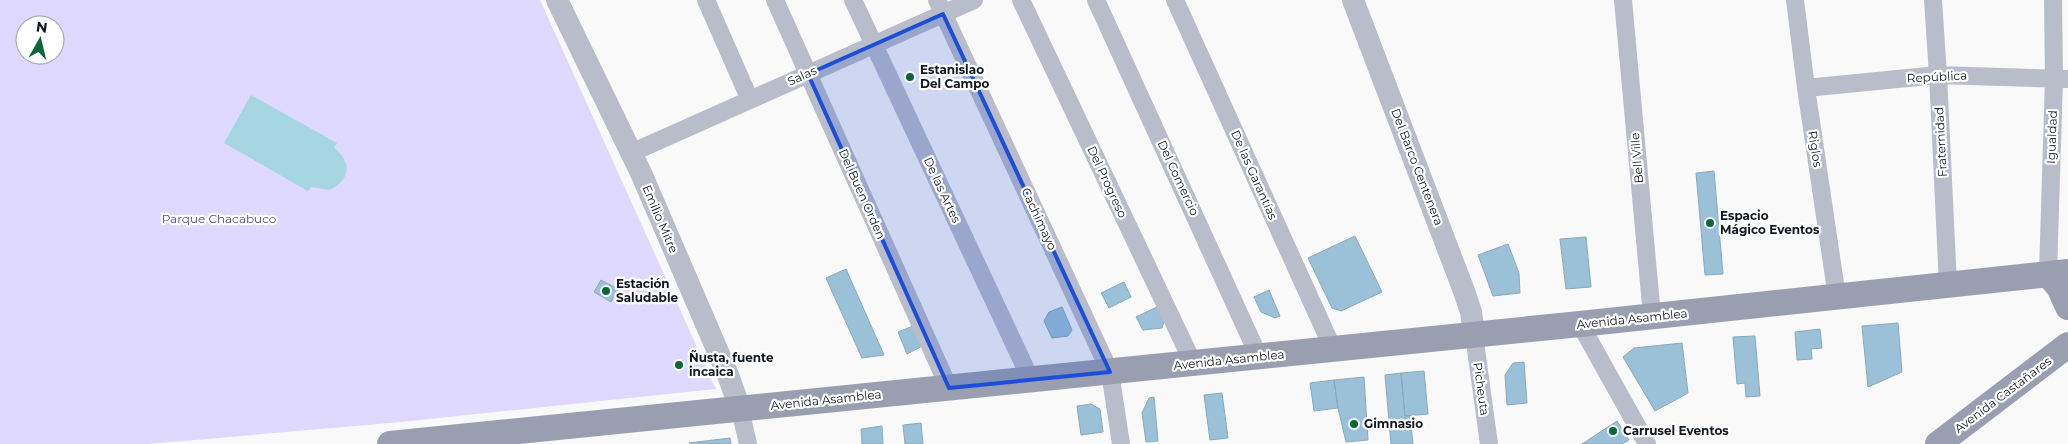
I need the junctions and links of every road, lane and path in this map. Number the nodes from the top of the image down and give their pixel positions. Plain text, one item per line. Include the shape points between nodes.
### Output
1 (556, 0) edge
2 (706, 0) edge
3 (775, 0) edge
4 (853, 0) edge
5 (974, 0) edge
6 (1021, 0) edge
7 (1096, 0) edge
8 (1175, 0) edge
9 (1353, 0) edge
10 (1623, 0) edge
11 (1795, 0) edge
12 (1933, 0) edge
13 (2053, 0) edge
14 (940, 7) edge
15 (874, 45) junction
16 (808, 74) junction
17 (1938, 75) junction
18 (2061, 78) edge
19 (1806, 88) junction
20 (750, 100) junction
21 (631, 153) junction
22 (2058, 273) edge
23 (1948, 284) junction
24 (1837, 297) junction
25 (2068, 307) edge
26 (1652, 316) junction
27 (1580, 324) junction
28 (1474, 335) junction
29 (2067, 344) edge
30 (1333, 349) junction
31 (1259, 357) junction
32 (1193, 363) junction
33 (1110, 372) junction
34 (1031, 380) junction
35 (949, 388) junction
36 (740, 409) junction
37 (399, 444) edge
38 (748, 444) edge
39 (1121, 444) edge
40 (1489, 444) edge
41 (1646, 444) edge
42 (1938, 444) edge

1 - 21 street, Emilio Mitre
2 - 20 street
3 - 16 street, Del Buen Orden
4 - 15 street, De las Artes
5 - 14 street, Salas
6 - 32 street, Del Progreso
7 - 31 street, Del Comercio
8 - 30 street, De las Garantías
9 - 28 street, Del Barco Centenera via 1464,291
10 - 26 street, Bell Ville
11 - 19 street, Riglos
12 - 17 street, Fraternidad
13 - 18 street, Igualdad
14 - 15 street, Salas
14 - 33 street, Cachimayo
15 - 16 street, Salas
15 - 34 street, De las Artes
16 - 20 street, Salas
16 - 35 street, Del Buen Orden
17 - 18 street, República
17 - 19 street, República
17 - 23 street, Fraternidad
18 - 22 street, Igualdad
19 - 24 street, Riglos
20 - 21 street, Salas
21 - 36 street, Emilio Mitre
22 - 23 main road, Avenida Asamblea
22 - 25 main road via 2059,287
23 - 24 main road, Avenida Asamblea
24 - 26 main road, Avenida Asamblea
26 - 27 main road, Avenida Asamblea
27 - 28 main road, Avenida Asamblea
27 - 41 street
28 - 30 main road, Avenida Asamblea
28 - 40 street, Picheuta
29 - 42 main road, Avenida Castañares
30 - 31 main road, Avenida Asamblea
31 - 32 main road, Avenida Asamblea
32 - 33 main road, Avenida Asamblea
33 - 34 main road, Avenida Asamblea
33 - 39 street, Cachimayo
34 - 35 main road, Avenida Asamblea
35 - 36 main road, Avenida Asamblea
36 - 37 main road, Avenida Asamblea
36 - 38 street, Emilio Mitre

